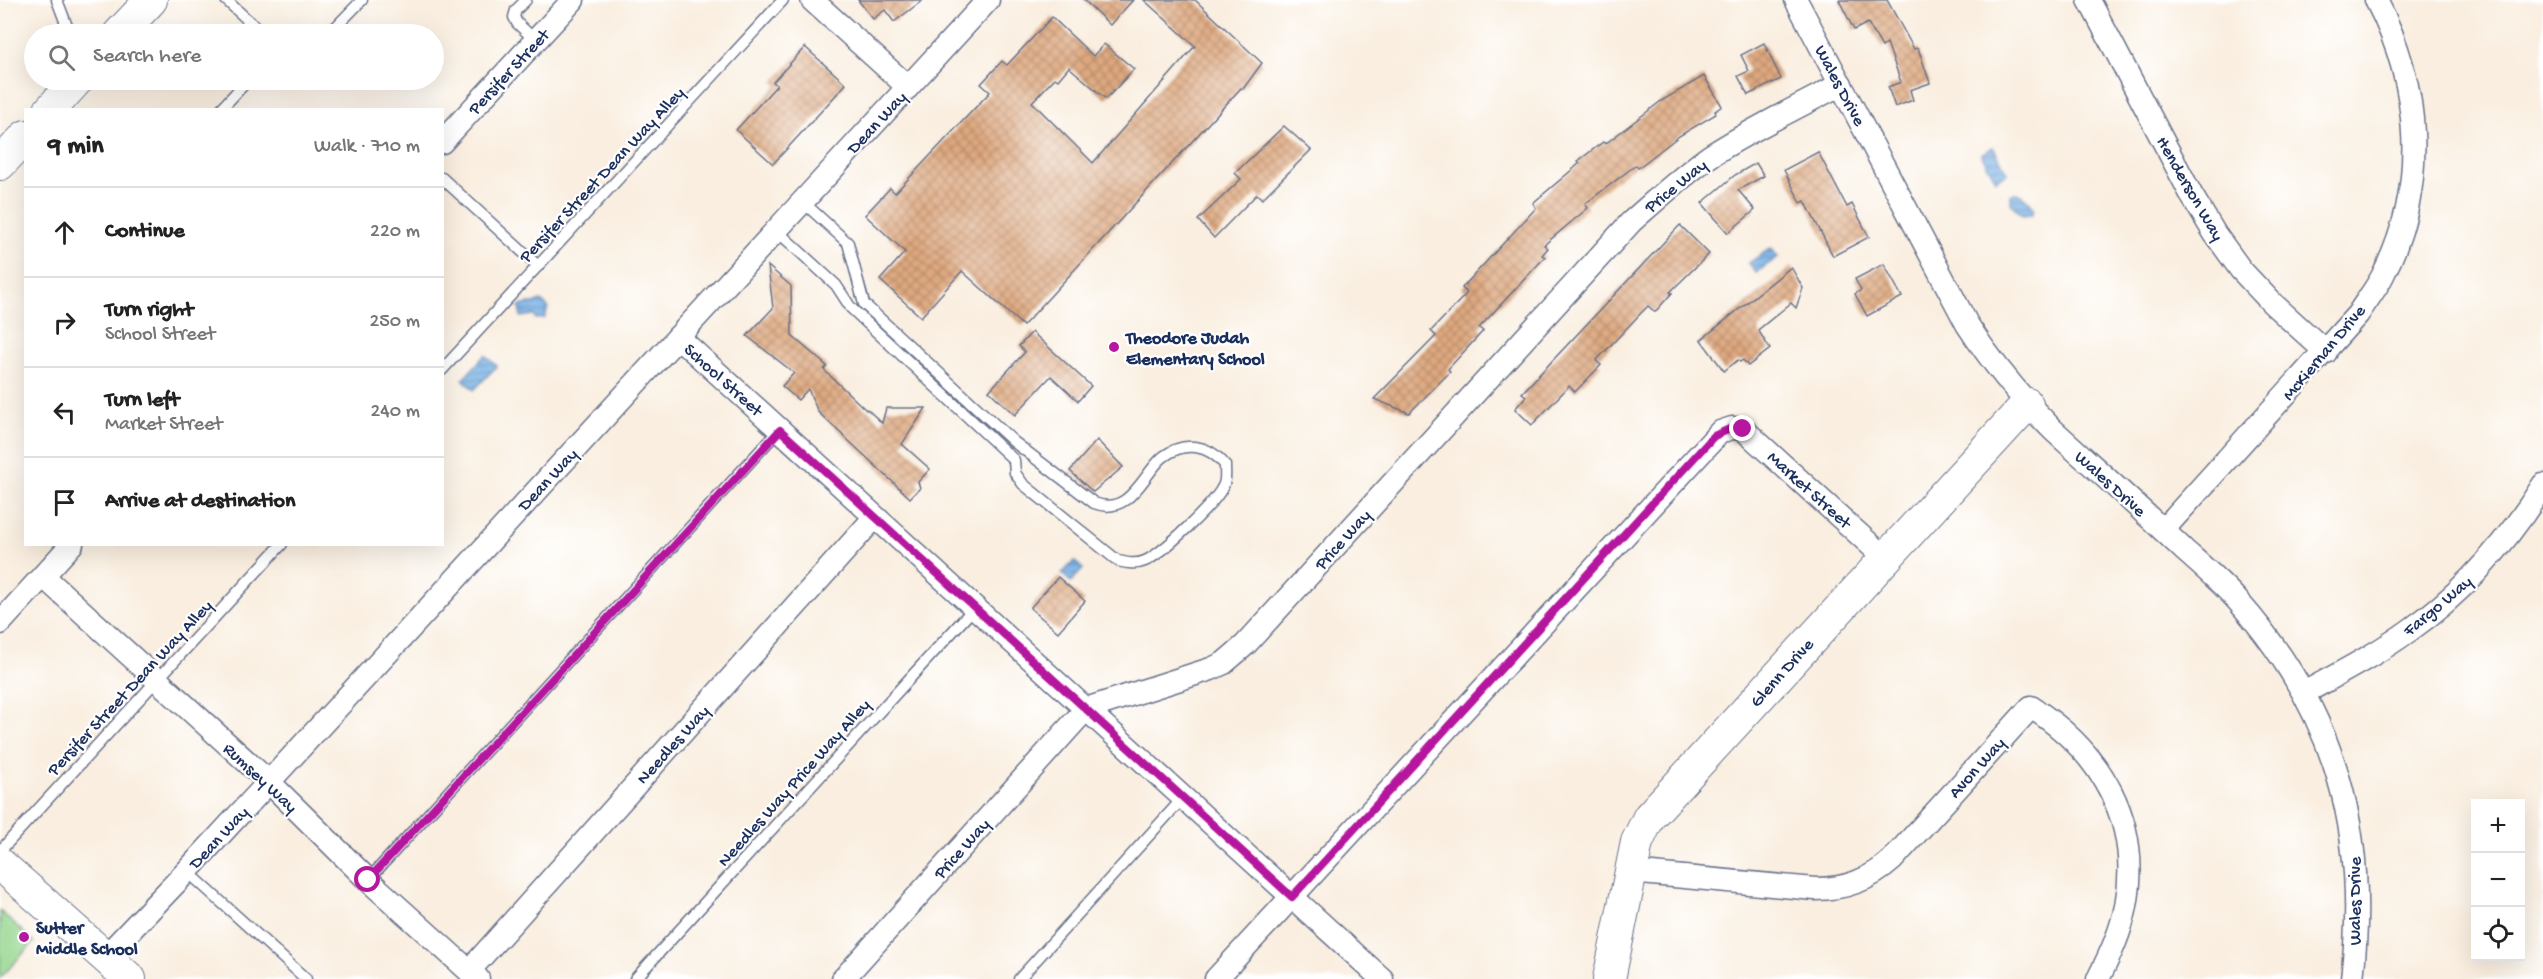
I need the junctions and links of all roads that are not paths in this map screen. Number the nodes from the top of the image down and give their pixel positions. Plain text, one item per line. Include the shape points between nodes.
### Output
1 (57, 0) edge
2 (151, 0) edge
3 (226, 0) edge
4 (362, 0) edge
5 (526, 0) edge
6 (573, 0) edge
7 (783, 0) edge
8 (988, 0) edge
9 (1796, 0) edge
10 (2089, 0) edge
11 (2376, 0) edge
12 (821, 3) edge
13 (66, 24) edge
14 (128, 24) edge
15 (252, 24) edge
16 (339, 24) edge
17 (536, 41) junction
18 (1841, 84) junction
19 (908, 87) junction
20 (69, 90) edge
21 (239, 90) edge
22 (52, 108) edge
23 (222, 108) edge
24 (24, 138) edge
25 (444, 140) edge
26 (0, 164) edge
27 (444, 180) edge
28 (803, 202) junction
29 (776, 230) junction
30 (538, 266) junction
31 (678, 337) junction
32 (2326, 352) junction
33 (444, 368) edge
34 (2027, 404) junction
35 (780, 430) junction
36 (2543, 485) edge
37 (875, 517) junction
38 (2163, 530) junction
39 (70, 546) edge
40 (280, 546) edge
41 (1885, 558) junction
42 (43, 576) junction
43 (975, 608) junction
44 (0, 623) edge
45 (158, 680) junction
46 (2304, 693) junction
47 (1086, 709) junction
48 (268, 782) junction
49 (1183, 798) junction
50 (0, 851) edge
51 (0, 864) edge
52 (187, 871) junction
53 (1630, 872) junction
54 (368, 880) junction
55 (1292, 897) junction
56 (105, 957) junction
57 (473, 975) edge
58 (130, 979) edge
59 (306, 979) edge
60 (635, 979) edge
61 (843, 979) edge
62 (1019, 979) edge
63 (1216, 979) edge
64 (1382, 979) edge
65 (1609, 979) edge
66 (2098, 979) edge
67 (2352, 979) edge

1 - 13 lane
2 - 14 street
3 - 15 lane
4 - 16 lane
5 - 17 lane via 514,17
6 - 17 street, Persifer Street
7 - 30 lane, Persifer Street Dean Way Alley
8 - 19 street, Dean Way
9 - 18 street, Wales Drive
10 - 32 street, Henderson Way via 2215,234 2272,303
11 - 32 street, McKiernan Drive via 2396,42 2408,86 2414,160 2410,190 2401,230 2382,276 2358,314
12 - 19 street
17 - 25 street, Persifer Street
18 - 34 street, Wales Drive via 1967,324
18 - 47 street, Price Way via 1709,157 1631,222 1235,655 1211,669
19 - 28 street, Dean Way
20 - 22 street
21 - 23 lane
24 - 26 street
27 - 30 lane
28 - 29 street, Dean Way
28 - 29 lane via 848,243 864,304 1014,442 1094,503 1101,506 1128,498 1163,458 1182,448 1204,448 1225,465 1224,483 1210,506 1146,561 1118,561 1023,484 1015,473 1014,460 851,308 836,285
29 - 31 street, Dean Way
30 - 33 lane, Persifer Street Dean Way Alley
31 - 35 street, School Street
31 - 48 street, Dean Way
32 - 38 street, McKiernan Drive
34 - 38 street, Wales Drive
34 - 41 street, Glenn Drive
35 - 37 street, School Street
35 - 54 lane
36 - 46 street, Fargo Way via 2497,550 2453,596 2394,641
37 - 43 street, School Street
37 - 57 street, Needles Way
38 - 46 street, Wales Drive via 2235,598 2265,634
39 - 42 street
40 - 45 lane, Persifer Street Dean Way Alley
41 - 53 street, Glenn Drive via 1658,806 1642,830
41 - 55 street, Market Street via 1743,429 1720,432
42 - 44 street
42 - 45 street, Rumsey Way
43 - 47 street, School Street
43 - 60 lane, Needles Way Price Way Alley
45 - 48 street, Rumsey Way
45 - 50 lane, Persifer Street Dean Way Alley
46 - 67 street, Wales Drive via 2335,765 2355,856 2357,935
47 - 49 street, School Street
47 - 61 street, Price Way
48 - 52 street, Dean Way
48 - 54 street, Rumsey Way
49 - 55 street, School Street
49 - 62 lane
51 - 56 street
52 - 56 street, Dean Way
52 - 59 lane
53 - 65 street, Glenn Drive
53 - 66 street, Avon Way via 1815,889 1859,882 1892,860 2031,707 2073,738 2091,758 2105,779 2124,828 2129,854 2126,906 2120,931
54 - 57 street, Rumsey Way
55 - 63 street, Market Street
55 - 64 street, School Street
56 - 58 street

